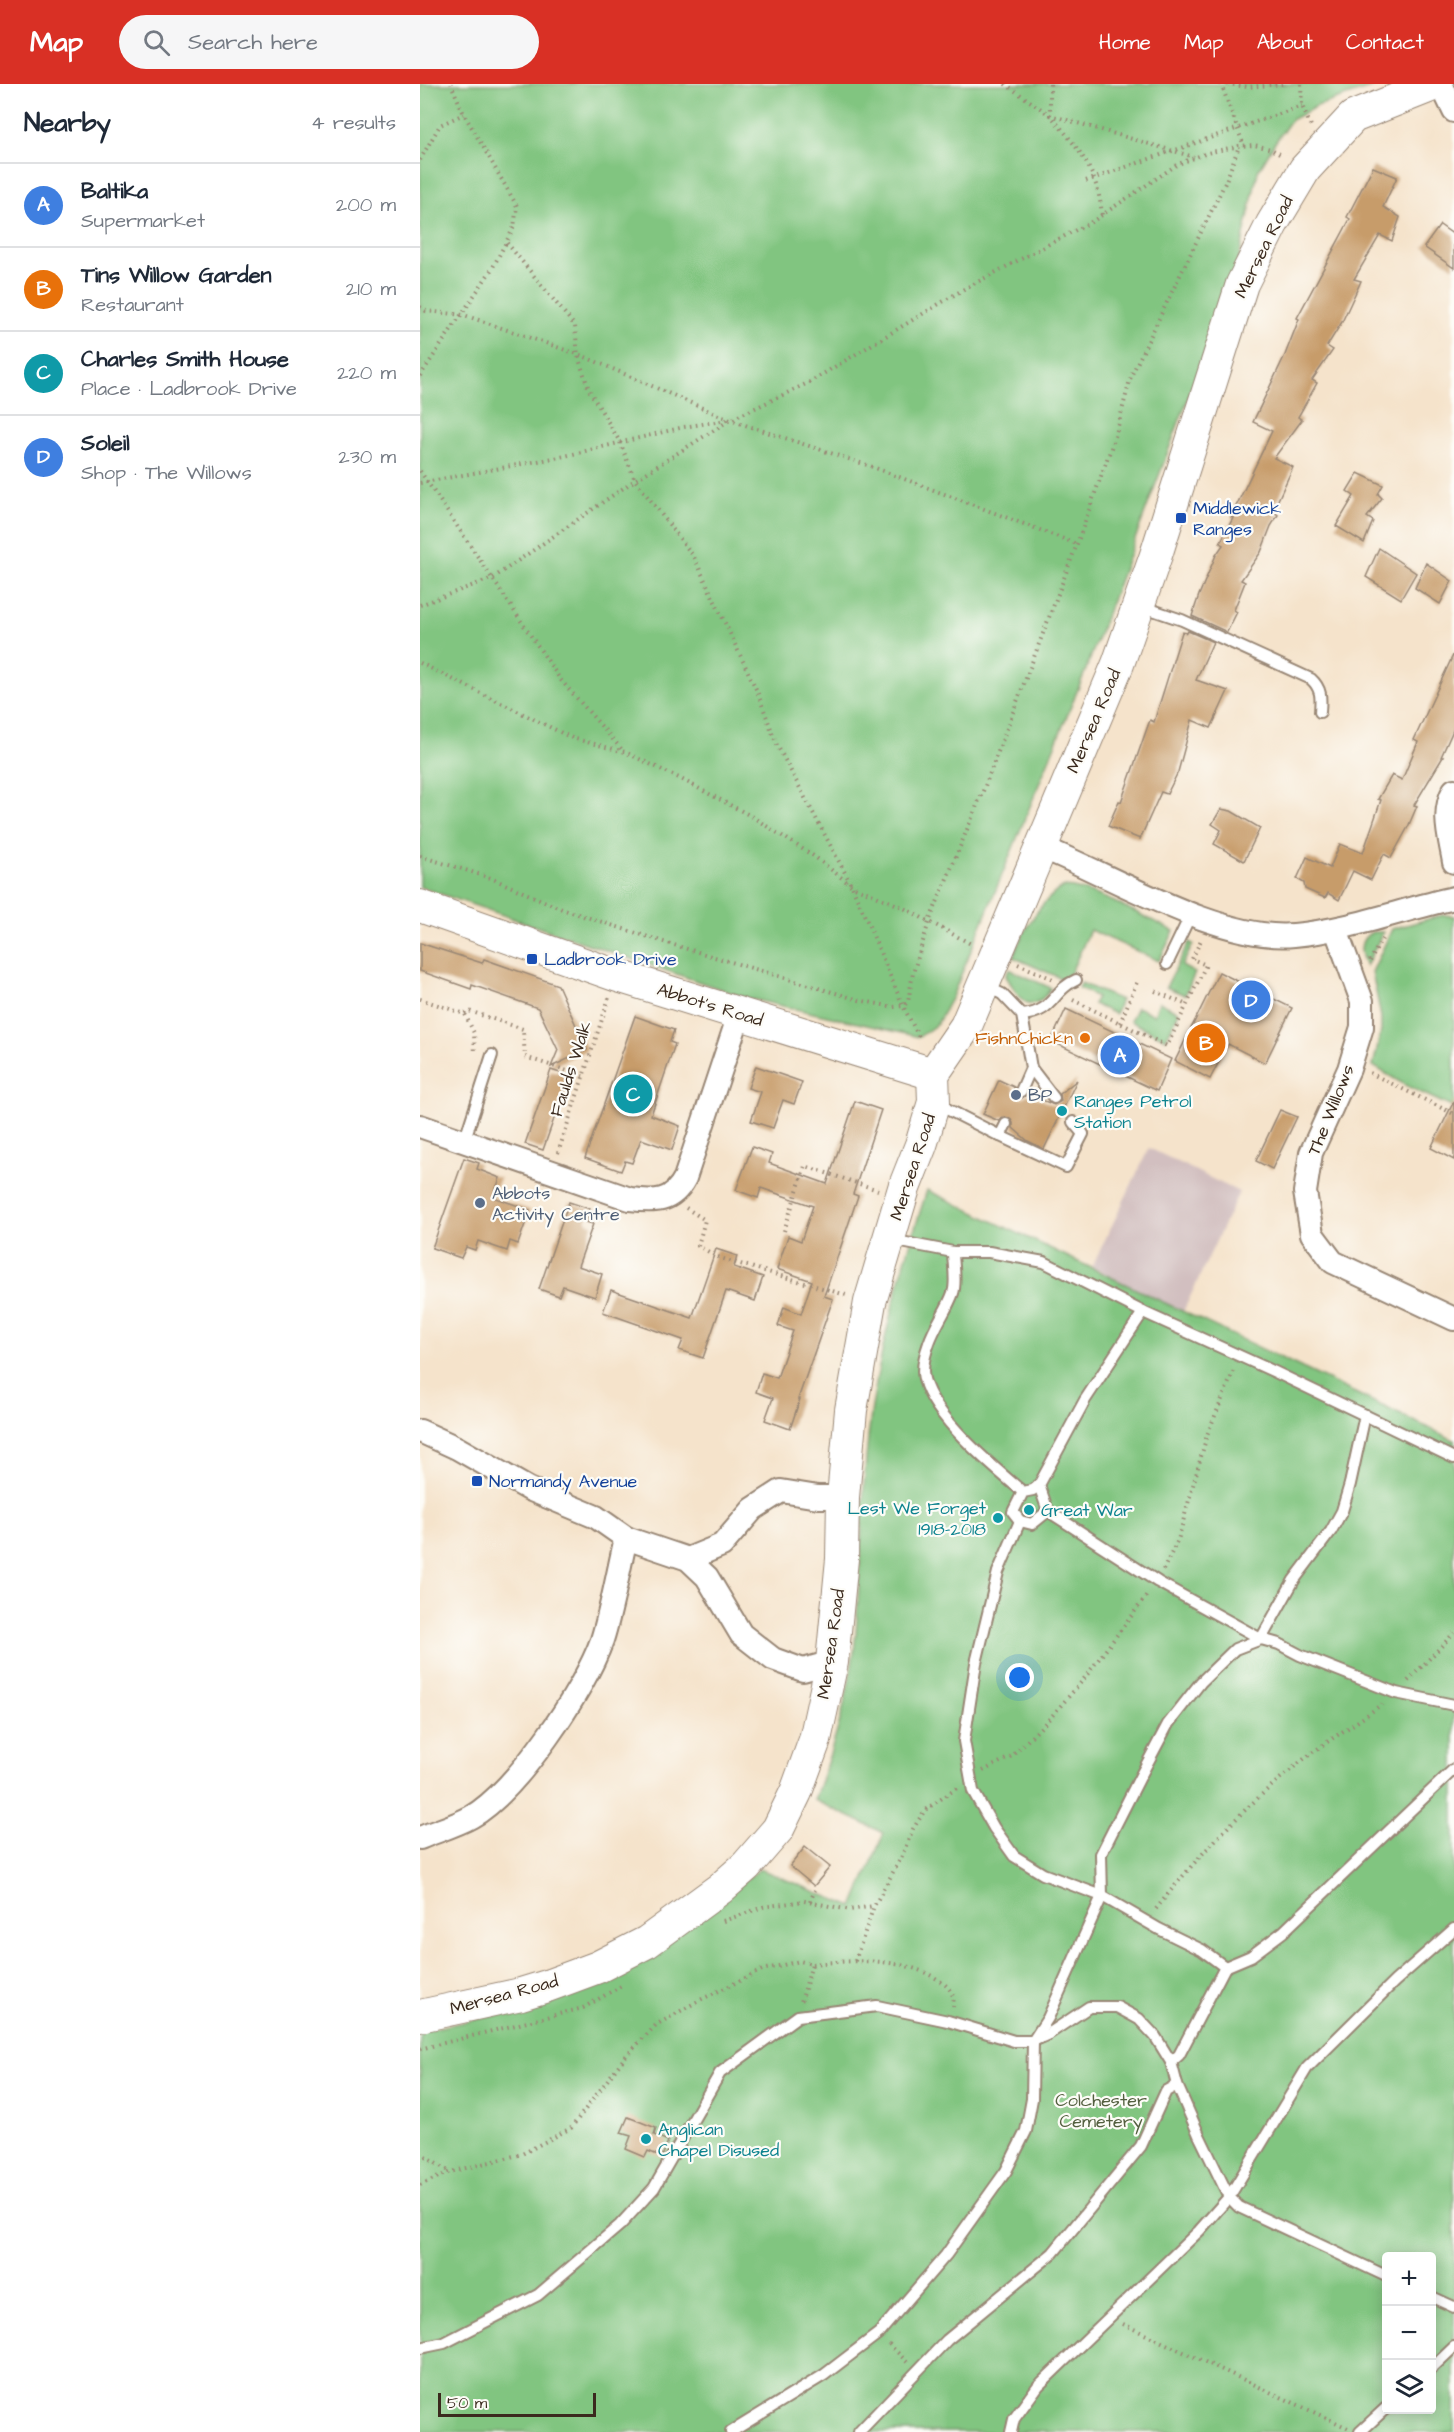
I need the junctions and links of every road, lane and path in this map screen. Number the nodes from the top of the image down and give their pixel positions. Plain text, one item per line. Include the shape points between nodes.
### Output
1 (451, 84) edge
2 (1005, 84) edge
3 (1050, 84) edge
4 (1221, 84) edge
5 (1227, 84) edge
6 (1282, 84) edge
7 (1301, 84) edge
8 (1436, 84) edge
9 (1441, 84) edge
10 (1302, 106) junction
11 (1454, 111) edge
12 (464, 114) junction
13 (1050, 115) junction
14 (1236, 129) junction
15 (1327, 144) junction
16 (1241, 146) junction
17 (1172, 151) junction
18 (1275, 151) dead end
19 (1195, 157) junction
20 (420, 160) edge
21 (1095, 177) junction
22 (1086, 180) dead end
23 (1102, 215) junction
24 (507, 243) junction
25 (420, 307) edge
26 (464, 315) junction
27 (578, 356) junction
28 (420, 376) edge
29 (730, 420) junction
30 (620, 442) junction
31 (420, 471) edge
32 (635, 480) junction
33 (420, 483) edge
34 (428, 483) junction
35 (1077, 544) junction
36 (493, 578) junction
37 (420, 605) edge
38 (1139, 605) junction
39 (420, 663) edge
40 (1320, 712) dead end
41 (625, 752) junction
42 (1454, 790) edge
43 (1041, 847) junction
44 (420, 856) edge
45 (1454, 862) edge
46 (852, 886) junction
47 (1454, 898) edge
48 (420, 906) edge
49 (1396, 913) junction
50 (1200, 917) junction
51 (929, 922) junction
52 (1336, 930) junction
53 (995, 953) junction
54 (1167, 964) dead end
55 (615, 975) junction
56 (1137, 982) dead end
57 (983, 985) junction
58 (1066, 986) junction
59 (1357, 986) junction
60 (1155, 991) dead end
61 (420, 999) edge
62 (1187, 1005) junction
63 (903, 1006) junction
64 (465, 1014) junction
65 (739, 1015) junction
66 (1022, 1015) junction
67 (1120, 1023) junction
68 (919, 1038) dead end
69 (492, 1055) dead end
70 (1350, 1064) junction
71 (1031, 1068) junction
72 (487, 1072) junction
73 (583, 1076) junction
74 (934, 1088) junction
75 (1021, 1091) dead end
76 (1054, 1098) dead end
77 (1454, 1114) edge
78 (1073, 1122) dead end
79 (1006, 1124) dead end
80 (420, 1126) edge
81 (1000, 1136) junction
82 (464, 1142) junction
83 (553, 1171) junction
84 (904, 1188) junction
85 (672, 1196) junction
86 (784, 1231) dead end
87 (890, 1240) junction
88 (953, 1252) junction
89 (870, 1302) junction
90 (1143, 1312) junction
91 (1454, 1319) edge
92 (1365, 1415) junction
93 (420, 1431) edge
94 (1454, 1458) edge
95 (1039, 1485) junction
96 (1023, 1492) junction
97 (843, 1497) junction
98 (1048, 1511) junction
99 (1020, 1521) junction
100 (626, 1538) junction
101 (688, 1559) junction
102 (1454, 1633) edge
103 (1261, 1639) junction
104 (832, 1662) junction
105 (1396, 1694) junction
106 (1454, 1705) edge
107 (1454, 1769) edge
108 (970, 1778) junction
109 (420, 1838) edge
110 (815, 1890) dead end
111 (1102, 1896) junction
112 (810, 1902) dead end
113 (1146, 1922) junction
114 (1454, 1929) edge
115 (855, 1961) junction
116 (812, 1964) junction
117 (1225, 1967) junction
118 (420, 2016) edge
119 (798, 2016) junction
120 (948, 2021) junction
121 (1033, 2041) junction
122 (1171, 2062) junction
123 (1177, 2085) junction
124 (420, 2154) edge
125 (450, 2172) junction
126 (420, 2186) edge
127 (1229, 2197) junction
128 (1382, 2274) edge
129 (1436, 2299) edge
130 (1454, 2307) edge
131 (1110, 2318) junction
132 (879, 2333) junction
133 (1454, 2347) edge
134 (420, 2348) edge
135 (1436, 2363) edge
136 (916, 2371) junction
137 (1382, 2412) edge
138 (731, 2432) edge
139 (859, 2432) edge
140 (1011, 2432) edge
141 (1359, 2432) edge

1 - 12 path
2 - 13 path
3 - 13 path
4 - 14 path
5 - 6 path
7 - 10 path
8 - 15 main road, Mersea Road via 1353,117
9 - 11 street
10 - 14 path
10 - 15 path via 1310,126
12 - 20 path via 440,125
12 - 24 path via 517,206
13 - 17 path
13 - 21 path via 1086,158
14 - 16 path
14 - 17 path
15 - 38 main road, Mersea Road via 1305,169 1242,284
16 - 18 path
16 - 19 path
16 - 35 path via 1131,376 1116,434
17 - 19 path
17 - 21 path
19 - 23 path via 1178,164
21 - 22 path
21 - 23 path
23 - 29 path via 808,382
24 - 26 path
24 - 27 path via 574,326
25 - 26 path
26 - 27 path
26 - 28 path
27 - 29 path
27 - 30 path via 589,390
29 - 30 path
29 - 32 path
29 - 35 path via 870,466
30 - 32 path
30 - 34 path
31 - 34 path
32 - 36 path
32 - 46 path via 694,557 757,691 777,745
33 - 34 path
34 - 36 path
35 - 51 path
36 - 37 path
36 - 41 path via 560,679
38 - 40 lane via 1182,620 1311,679 1321,693
38 - 43 main road, Mersea Road
39 - 41 path via 572,738
41 - 46 path via 751,816
42 - 45 street via 1448,801 1447,824
43 - 50 street
43 - 53 main road, Mersea Road
44 - 63 path via 664,942 859,1000
46 - 51 path
46 - 63 path
47 - 49 street
48 - 55 main road, Abbot's Road
49 - 52 street
49 - 59 path
50 - 52 street via 1241,931 1291,936
50 - 54 lane
50 - 62 path via 1192,959 1206,965
51 - 53 path
51 - 63 path via 908,1002
52 - 59 street, The Willows
53 - 57 main road, Mersea Road
53 - 58 path
55 - 65 main road, Abbot's Road
55 - 73 path, Faulds Walk
56 - 67 path
57 - 66 lane via 1002,994
57 - 74 main road, Mersea Road
58 - 66 lane via 1051,1004 1036,1013
58 - 67 path
59 - 70 street, The Willows via 1362,1001 1362,1027
60 - 62 path
61 - 64 path
62 - 67 path via 1167,1046
63 - 68 path
64 - 72 path via 474,1033 476,1059
64 - 73 path via 469,1011 497,1018 523,1029 525,1057
65 - 74 main road, Abbot's Road
65 - 85 street via 685,1178
66 - 71 lane
69 - 72 lane
70 - 77 path
70 - 91 street, The Willows via 1311,1153 1305,1192 1312,1234 1333,1262
71 - 75 lane
71 - 76 lane
72 - 82 lane
73 - 83 path, Faulds Walk
74 - 81 lane
74 - 84 main road, Mersea Road via 921,1145
78 - 81 lane via 1083,1134 1066,1167
79 - 81 lane
80 - 82 street
82 - 83 street
83 - 85 street via 630,1199 662,1200
84 - 86 path via 888,1193 805,1166
84 - 87 main road, Mersea Road
85 - 89 path via 705,1220 698,1246 720,1258
87 - 88 lane
87 - 89 main road, Mersea Road
88 - 90 lane via 989,1252 1044,1262
88 - 96 lane via 954,1291 929,1342 924,1378 942,1414
89 - 97 main road, Mersea Road via 852,1400
90 - 92 lane
90 - 95 lane via 1085,1400
92 - 94 lane
92 - 103 lane via 1342,1511 1288,1590
93 - 100 street via 530,1489 596,1517
95 - 96 lane
95 - 98 lane
96 - 99 lane via 1013,1512
97 - 101 street via 781,1491 753,1509 722,1545
97 - 104 main road, Mersea Road via 842,1559
98 - 99 lane via 1032,1524
98 - 103 lane via 1158,1582
99 - 108 lane via 998,1572 976,1663 964,1741
100 - 101 street
100 - 109 street via 601,1641 577,1690 520,1775 471,1817
101 - 104 street via 707,1577 741,1634 773,1659 802,1670
102 - 105 path
103 - 105 lane
103 - 111 lane via 1235,1649 1201,1682 1168,1724 1101,1854
104 - 118 main road, Mersea Road via 815,1740 789,1808 778,1829 721,1888 647,1942 598,1967 521,1994
105 - 106 lane
105 - 113 path via 1292,1768 1234,1819
107 - 117 lane via 1282,1932 1251,1956
108 - 111 lane via 972,1791 1014,1856 1043,1874
108 - 115 path via 925,1810 874,1906
110 - 112 path
111 - 113 lane
111 - 121 lane via 1048,2018
113 - 117 lane via 1202,1950
114 - 127 lane via 1307,2068
115 - 116 path
115 - 120 path via 907,1966 932,1975 950,1988 954,2000
116 - 119 path
116 - 125 path via 800,1961 762,1970 656,2025 625,2057 571,2128 522,2154
117 - 122 lane via 1179,2055
119 - 120 lane via 877,2006
119 - 134 lane via 720,2073 654,2188 620,2225 537,2295 444,2343
120 - 121 lane via 1014,2041
121 - 122 lane via 1089,2007 1117,2007 1139,2019
121 - 132 lane via 1032,2099 1026,2131 1005,2171 946,2254
122 - 123 lane
123 - 127 lane
123 - 136 lane via 1167,2091 1141,2146 1053,2253
124 - 125 path
125 - 126 path
127 - 128 lane via 1239,2207
127 - 131 lane
129 - 130 lane
131 - 140 lane via 1038,2386 1014,2419
131 - 141 path
132 - 136 path
132 - 138 lane via 824,2375
133 - 135 lane
136 - 139 lane
137 - 141 lane

